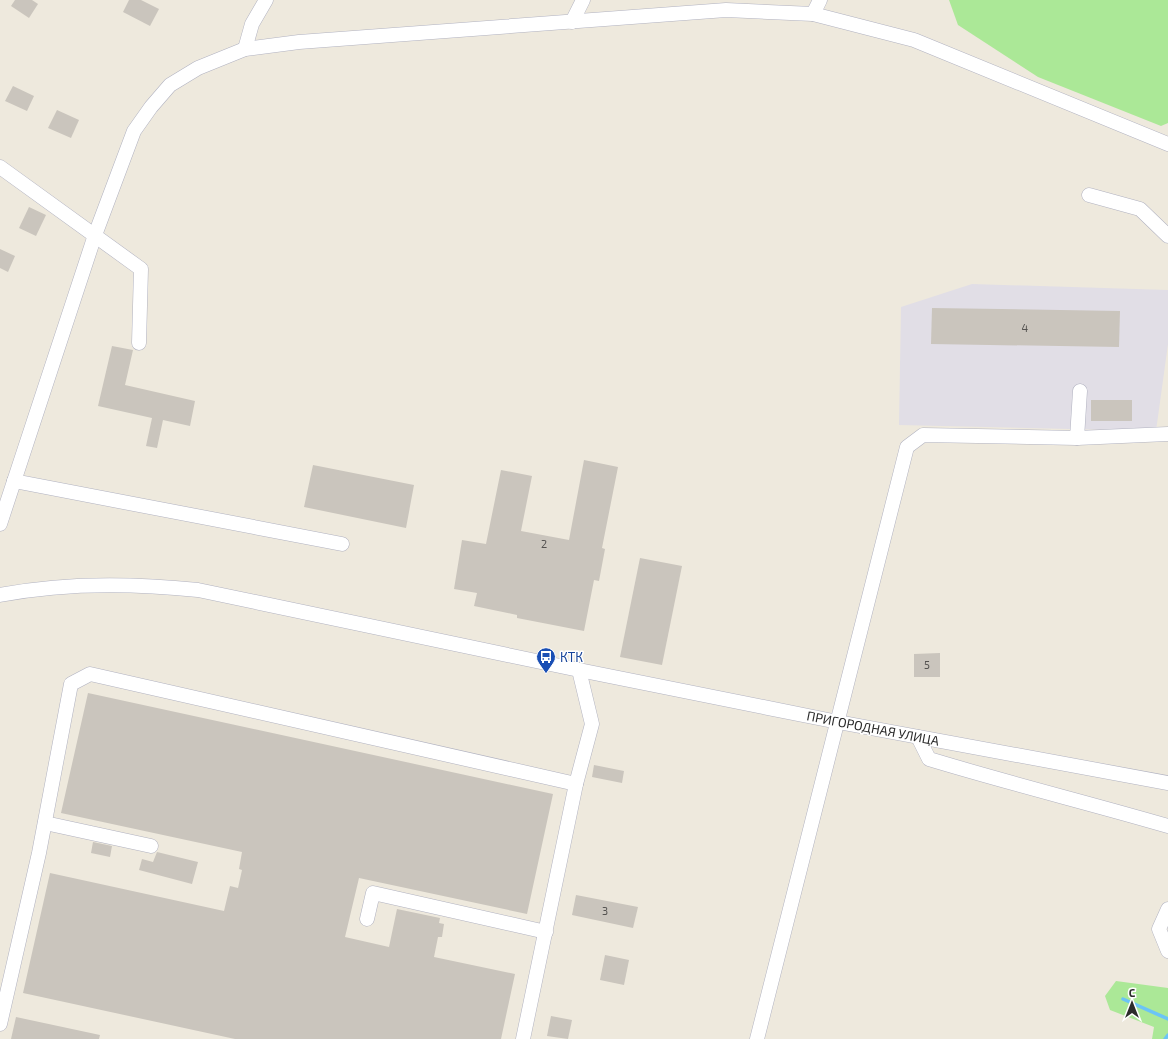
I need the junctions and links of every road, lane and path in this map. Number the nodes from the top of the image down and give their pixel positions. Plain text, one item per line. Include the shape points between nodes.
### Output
1 (266, 0) edge
2 (584, 0) edge
3 (820, 0) edge
4 (813, 14) junction
5 (572, 22) junction
6 (245, 49) junction
7 (1168, 144) edge
8 (0, 167) edge
9 (1089, 194) dead end
10 (95, 235) junction
11 (1168, 236) edge
12 (139, 344) dead end
13 (1080, 391) dead end
14 (1168, 434) edge
15 (1077, 438) junction
16 (14, 481) junction
17 (0, 524) edge
18 (342, 544) dead end
19 (0, 595) edge
20 (579, 670) junction
21 (838, 722) junction
22 (918, 737) junction
23 (1168, 783) edge
24 (576, 784) junction
25 (44, 823) junction
26 (1168, 826) edge
27 (151, 846) dead end
28 (1168, 909) edge
29 (367, 919) dead end
30 (546, 932) junction
31 (1168, 951) edge
32 (0, 1024) edge
33 (523, 1039) edge
34 (757, 1039) edge

1 - 6 street via 252,24
2 - 5 street
3 - 4 street
4 - 5 street via 726,10
4 - 7 street via 914,40
5 - 6 street via 299,42
6 - 10 street via 192,71 170,85 151,107 134,131
8 - 10 street
9 - 11 street via 1140,209
10 - 12 street via 141,268
10 - 16 street
13 - 15 street
14 - 15 street
15 - 21 street via 923,435 907,447
16 - 17 street
16 - 18 street
19 - 20 street, ПРИГОРОДНАЯ УЛИЦА via 101,584 152,585 198,590
20 - 21 street, ПРИГОРОДНАЯ УЛИЦА
20 - 24 street via 592,724
21 - 22 street, ПРИГОРОДНАЯ УЛИЦА
21 - 34 street
22 - 23 street, ПРИГОРОДНАЯ УЛИЦА
22 - 26 street via 929,759
24 - 25 street via 90,674 71,684
24 - 30 street
25 - 27 street
25 - 32 street
28 - 31 street via 1159,929
29 - 30 street via 373,893
30 - 33 street

